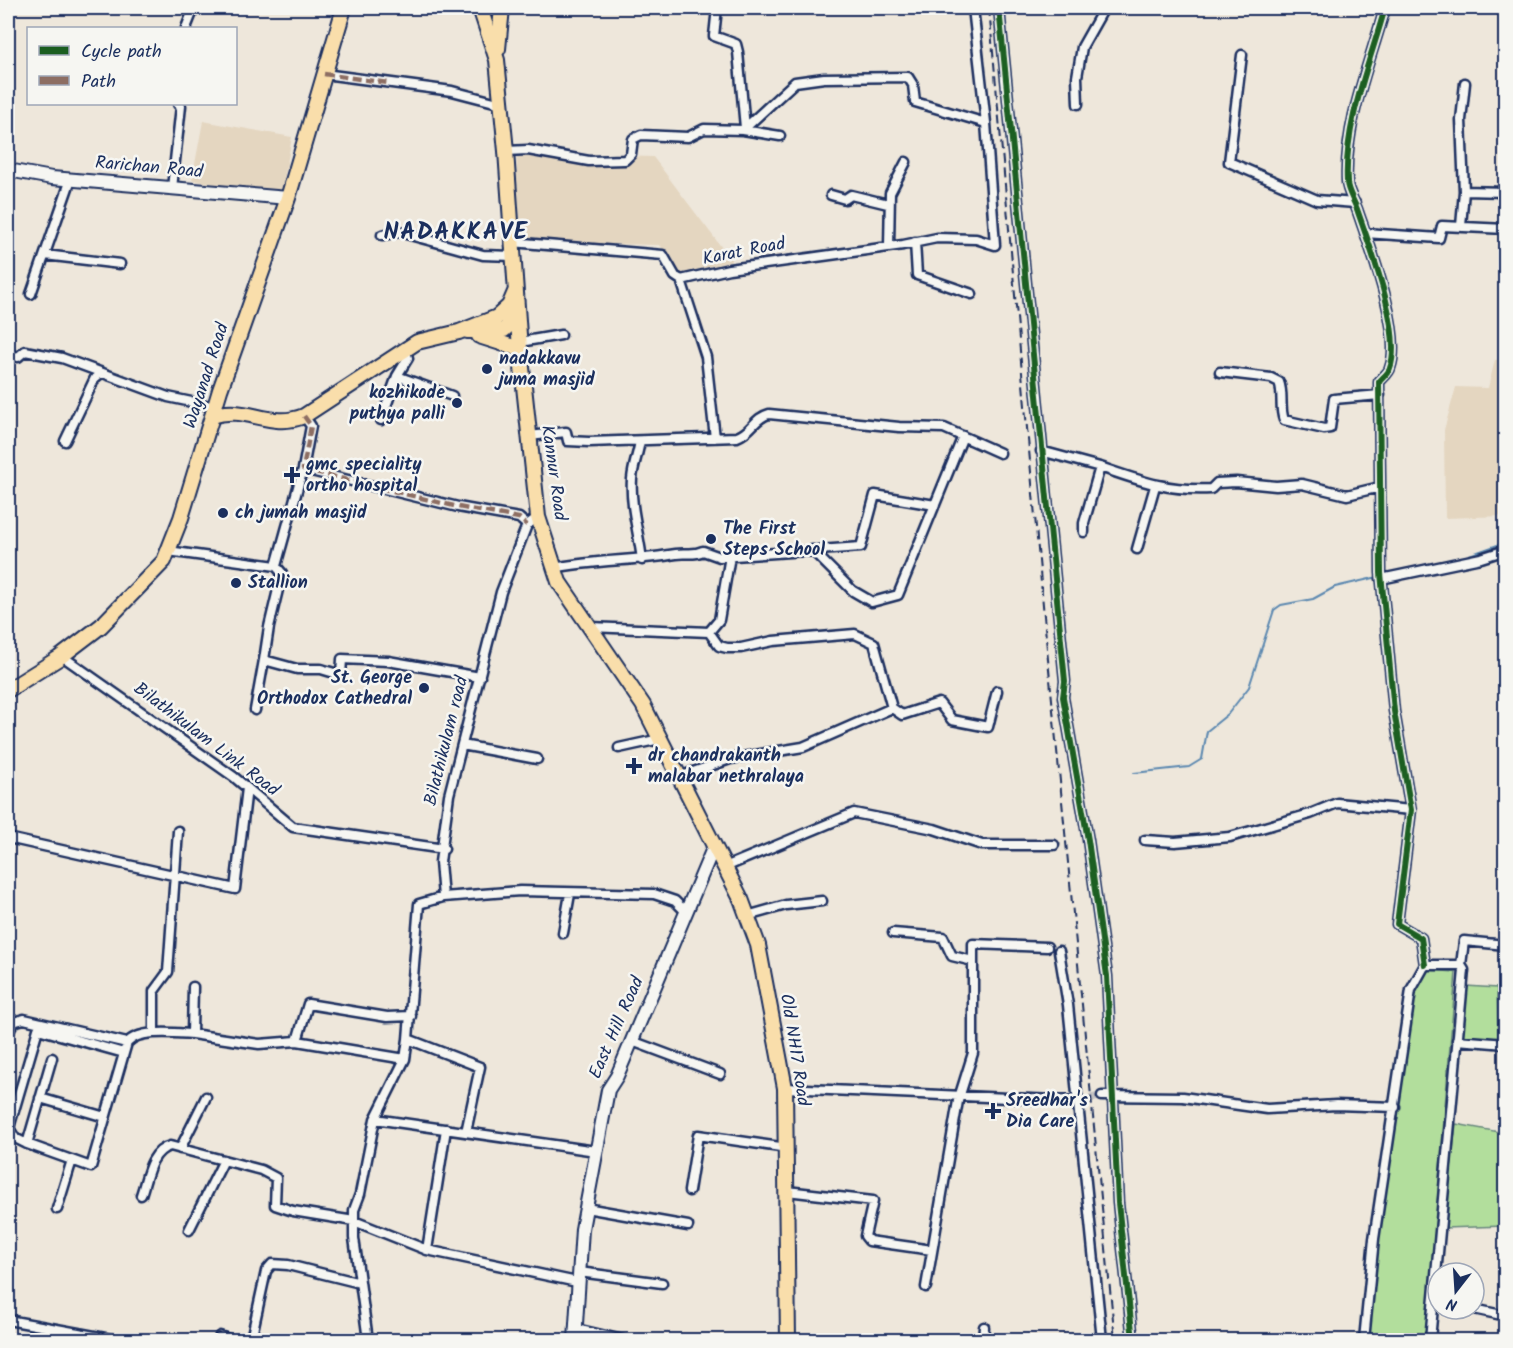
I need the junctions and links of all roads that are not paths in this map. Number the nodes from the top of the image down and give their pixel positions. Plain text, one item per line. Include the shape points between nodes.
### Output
1 (194, 8) edge
2 (344, 8) edge
3 (480, 8) edge
4 (502, 8) edge
5 (717, 8) edge
6 (973, 8) edge
7 (999, 8) edge
8 (1104, 8) edge
9 (1385, 8) edge
10 (186, 27) edge
11 (1242, 55) dead end
12 (497, 60) junction
13 (324, 74) junction
14 (1465, 84) dead end
15 (502, 104) junction
16 (1078, 104) dead end
17 (180, 105) edge
18 (986, 123) junction
19 (744, 129) junction
20 (780, 136) dead end
21 (506, 151) junction
22 (906, 162) dead end
23 (8, 170) edge
24 (71, 179) junction
25 (172, 188) junction
26 (1464, 191) junction
27 (1506, 192) edge
28 (831, 195) dead end
29 (288, 198) junction
30 (1356, 203) junction
31 (888, 204) junction
32 (1461, 226) junction
33 (1506, 229) edge
34 (1365, 233) junction
35 (382, 235) dead end
36 (915, 242) junction
37 (889, 247) junction
38 (513, 249) junction
39 (45, 255) junction
40 (120, 264) dead end
41 (681, 280) junction
42 (31, 294) dead end
43 (972, 294) dead end
44 (516, 297) junction
45 (459, 332) junction
46 (561, 335) dead end
47 (520, 345) junction
48 (405, 350) junction
49 (8, 354) edge
50 (1220, 372) dead end
51 (101, 373) junction
52 (397, 376) junction
53 (220, 390) junction
54 (1380, 395) junction
55 (452, 396) dead end
56 (232, 410) junction
57 (214, 412) junction
58 (304, 416) junction
59 (381, 420) dead end
60 (529, 436) junction
61 (963, 436) junction
62 (715, 438) junction
63 (64, 441) dead end
64 (640, 441) junction
65 (1041, 451) junction
66 (1000, 453) dead end
67 (1100, 467) junction
68 (303, 469) junction
69 (1155, 486) junction
70 (1380, 487) junction
71 (935, 505) junction
72 (532, 521) junction
73 (1084, 532) dead end
74 (1137, 549) dead end
75 (812, 550) junction
76 (1506, 550) edge
77 (168, 551) junction
78 (730, 556) junction
79 (642, 560) junction
80 (276, 566) junction
81 (554, 568) junction
82 (1382, 579) junction
83 (590, 627) junction
84 (709, 632) junction
85 (63, 656) junction
86 (264, 660) junction
87 (480, 677) junction
88 (997, 691) dead end
89 (8, 692) edge
90 (892, 708) junction
91 (255, 710) dead end
92 (660, 739) junction
93 (462, 745) junction
94 (619, 748) dead end
95 (537, 759) dead end
96 (679, 777) junction
97 (247, 788) junction
98 (1411, 810) junction
99 (178, 831) dead end
100 (8, 838) edge
101 (1145, 840) dead end
102 (1054, 845) dead end
103 (714, 846) junction
104 (444, 849) junction
105 (725, 867) junction
106 (175, 875) junction
107 (570, 894) junction
108 (443, 897) junction
109 (822, 901) dead end
110 (686, 912) junction
111 (747, 916) junction
112 (563, 933) dead end
113 (893, 933) dead end
114 (1506, 945) edge
115 (1047, 947) dead end
116 (1059, 951) dead end
117 (973, 961) junction
118 (1425, 965) junction
119 (1461, 965) junction
120 (193, 987) dead end
121 (411, 1016) junction
122 (154, 1032) junction
123 (192, 1034) junction
124 (8, 1035) edge
125 (408, 1039) junction
126 (1457, 1040) junction
127 (297, 1041) junction
128 (632, 1041) junction
129 (127, 1042) junction
130 (1506, 1044) edge
131 (124, 1053) junction
132 (52, 1058) dead end
133 (405, 1059) junction
134 (720, 1074) dead end
135 (785, 1088) junction
136 (206, 1096) dead end
137 (959, 1096) junction
138 (1102, 1096) tunnel mouth
139 (40, 1098) junction
140 (1112, 1098) junction
141 (1078, 1101) junction
142 (1395, 1107) junction
143 (105, 1117) junction
144 (375, 1119) junction
145 (446, 1130) junction
146 (466, 1132) junction
147 (27, 1144) junction
148 (786, 1148) junction
149 (180, 1149) junction
150 (596, 1151) junction
151 (72, 1160) junction
152 (224, 1160) junction
153 (689, 1191) dead end
154 (787, 1191) junction
155 (141, 1195) dead end
156 (586, 1208) junction
157 (57, 1209) dead end
158 (354, 1221) junction
159 (688, 1226) dead end
160 (189, 1230) dead end
161 (428, 1250) junction
162 (933, 1250) junction
163 (1439, 1261) edge
164 (578, 1277) junction
165 (360, 1283) junction
166 (662, 1283) dead end
167 (926, 1287) dead end
168 (1486, 1312) edge
169 (1506, 1316) edge
170 (8, 1320) edge
171 (1433, 1321) edge
172 (984, 1327) dead end
173 (252, 1335) dead end
174 (575, 1335) edge
175 (116, 1341) edge
176 (218, 1341) edge
177 (231, 1341) edge
178 (368, 1341) edge
179 (623, 1341) edge
180 (788, 1341) edge
181 (983, 1341) edge
182 (1102, 1341) edge
183 (1133, 1341) edge
184 (1364, 1341) edge
185 (1430, 1341) edge

1 - 10 street
2 - 13 main road, Wayanad Road
3 - 12 main road
4 - 12 main road
5 - 19 street via 714,36 736,44 738,52
6 - 18 street
7 - 65 street
8 - 16 street via 1082,47
9 - 30 street via 1349,143 1347,184
11 - 30 street via 1229,162 1317,200
12 - 15 main road, Kannur Road
13 - 15 street via 452,91
13 - 29 main road, Wayanad Road
14 - 26 street via 1461,120
15 - 21 main road, Kannur Road
17 - 25 street
18 - 19 street via 915,102 908,77 824,78 795,82
18 - 36 street, Karat Road via 995,245 976,239 936,237
19 - 20 street
19 - 21 street via 704,129 688,136 641,135 633,139 631,154 625,160 589,161 528,150
21 - 38 main road, Kannur Road
22 - 31 street
23 - 24 street, Rarichan Road
24 - 25 street, Rarichan Road
24 - 39 street
25 - 29 street, Rarichan Road
26 - 27 street
26 - 32 street
28 - 31 street via 845,199 851,195
29 - 53 main road, Wayanad Road
30 - 34 street
31 - 37 street
32 - 33 street
32 - 34 street via 1442,226 1439,238
34 - 54 street via 1380,279 1392,339 1390,368 1379,382
35 - 38 street, Karat Road via 399,232 483,255
36 - 37 street, Karat Road
36 - 43 street via 917,275
37 - 41 street, Karat Road via 729,269
38 - 41 street, Karat Road via 663,255
38 - 44 main road, Kannur Road
39 - 40 street
39 - 42 street
41 - 62 street via 706,357
44 - 45 main road via 511,323 504,330
44 - 47 main road, Kannur Road
45 - 47 main road
45 - 48 main road via 417,342
46 - 47 street
47 - 60 main road, Kannur Road
48 - 52 street via 408,358
48 - 58 main road
49 - 51 street via 18,357 25,351 62,358
50 - 54 street via 1279,382 1284,420 1324,429 1330,428 1334,399
51 - 57 street
51 - 63 street via 94,378
52 - 55 street
52 - 59 street
53 - 56 main road via 223,401
53 - 57 main road, Wayanad Road
54 - 70 street
56 - 57 main road
56 - 58 main road via 273,421 289,422
57 - 77 main road, Wayanad Road
58 - 68 street via 311,426
60 - 64 street via 566,432 568,441
60 - 72 main road, Kannur Road
61 - 62 street via 944,428 769,414 757,417 746,434
61 - 66 street
61 - 71 street
62 - 64 street
64 - 79 street via 632,478
65 - 67 street
65 - 140 street via 1065,681 1063,697 1107,976
67 - 69 street
67 - 73 street via 1083,523
68 - 72 street
68 - 80 street
69 - 70 street via 1197,490 1211,489 1217,483 1302,484 1347,495
69 - 74 street
70 - 82 street
71 - 75 street via 875,495 861,547
71 - 75 street via 898,595 872,602 853,591
72 - 81 main road, Kannur Road
72 - 87 street, Bilathikulam road via 501,592
75 - 78 street
76 - 82 street
77 - 80 street
77 - 85 main road, Wayanad Road via 164,561 102,626
78 - 79 street via 703,551 692,556 680,553
78 - 84 street via 719,621
79 - 81 street via 617,559
80 - 86 street via 282,573
81 - 83 main road, Kannur Road via 559,582
82 - 98 street via 1394,711
83 - 84 street
83 - 92 main road, Kannur Road via 643,705
84 - 90 street via 719,646 727,648 855,634 866,637 874,643
85 - 89 main road, Wayanad Road
85 - 97 street, Bilathikulam Link Road
86 - 87 street via 341,675 342,659 388,661
86 - 91 street
87 - 93 street, Bilathikulam road
88 - 90 street via 988,727 952,720 939,703 902,715
90 - 96 street via 803,747 730,759
92 - 94 street
92 - 96 main road, Kannur Road
93 - 95 street
93 - 104 street, Bilathikulam road via 445,813
96 - 103 main road, Kannur Road
97 - 104 street, Bilathikulam Link Road via 293,827
97 - 106 street via 235,889
98 - 101 street via 1337,803 1230,837 1175,842
98 - 118 street via 1397,924 1421,938
99 - 106 street
100 - 106 street
102 - 105 street via 982,845 933,829 854,813
103 - 105 main road, Old NH17 Road
103 - 110 street, East Hill Road
104 - 108 street, Bilathikulam road via 440,862
105 - 111 main road, Old NH17 Road
106 - 122 street via 168,972 154,991
107 - 108 street via 520,891
107 - 110 street via 654,894 675,901
107 - 112 street
108 - 121 street via 419,904
109 - 111 street via 786,905
110 - 128 street, East Hill Road
111 - 135 main road, Old NH17 Road via 758,945
113 - 117 street via 943,937 952,956
114 - 119 street via 1464,941
115 - 117 street via 973,944
116 - 141 street
117 - 137 street via 973,1053
118 - 119 street
118 - 142 street via 1411,990
119 - 126 street via 1464,970
120 - 123 street
121 - 125 street
121 - 127 street via 387,1017 308,1004
122 - 123 street
122 - 129 street
123 - 127 street via 259,1044
124 - 129 street via 13,1022 24,1019
125 - 133 street
125 - 146 street via 480,1067
126 - 130 street
126 - 163 street
127 - 133 street
128 - 134 street
128 - 150 street, East Hill Road via 608,1090
129 - 131 street
131 - 143 street
131 - 147 street via 38,1029 9,1128 15,1138
132 - 139 street
133 - 144 street
135 - 137 street
135 - 148 main road, Old NH17 Road
136 - 149 street
137 - 141 street
137 - 162 street
138 - 140 street
139 - 143 street
139 - 147 street
140 - 142 street via 1183,1097 1267,1109
140 - 183 street via 1118,1203
141 - 182 street
142 - 184 street via 1374,1239
143 - 151 street via 91,1167
144 - 145 street
144 - 158 street
145 - 146 street
145 - 161 street
146 - 150 street
147 - 151 street
148 - 153 street via 698,1135
148 - 154 main road, Old NH17 Road
149 - 152 street
149 - 155 street via 161,1148 155,1155
150 - 156 street, East Hill Road
151 - 157 street
152 - 158 street via 276,1178 275,1205
152 - 160 street
154 - 162 street via 873,1201 865,1236 869,1241
154 - 180 main road, Old NH17 Road
156 - 159 street
156 - 164 street, East Hill Road
158 - 161 street
158 - 165 street
161 - 164 street
162 - 167 street
164 - 166 street
164 - 174 street, East Hill Road
165 - 173 street via 272,1264 266,1270
165 - 178 street
168 - 169 street
170 - 175 street
171 - 185 street
172 - 181 street
174 - 179 street
176 - 177 street via 220,1336

